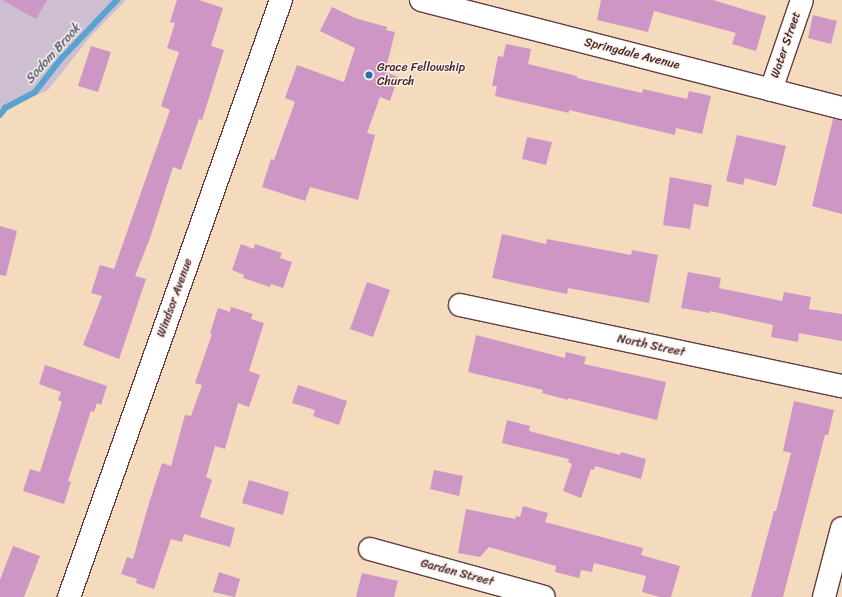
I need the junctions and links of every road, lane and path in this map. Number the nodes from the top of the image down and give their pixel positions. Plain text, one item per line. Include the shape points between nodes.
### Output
1 (282, 0) edge
2 (421, 0) edge
3 (802, 0) edge
4 (771, 90) junction
5 (842, 108) edge
6 (460, 304) dead end
7 (842, 386) edge
8 (842, 528) edge
9 (370, 549) dead end
10 (69, 597) edge
11 (544, 597) edge
12 (824, 597) edge

1 - 10 street, Windsor Avenue
2 - 4 street, Springdale Avenue
3 - 4 street, Water Street
4 - 5 street, Springdale Avenue
6 - 7 street, North Street
8 - 12 street
9 - 11 street, Garden Street

